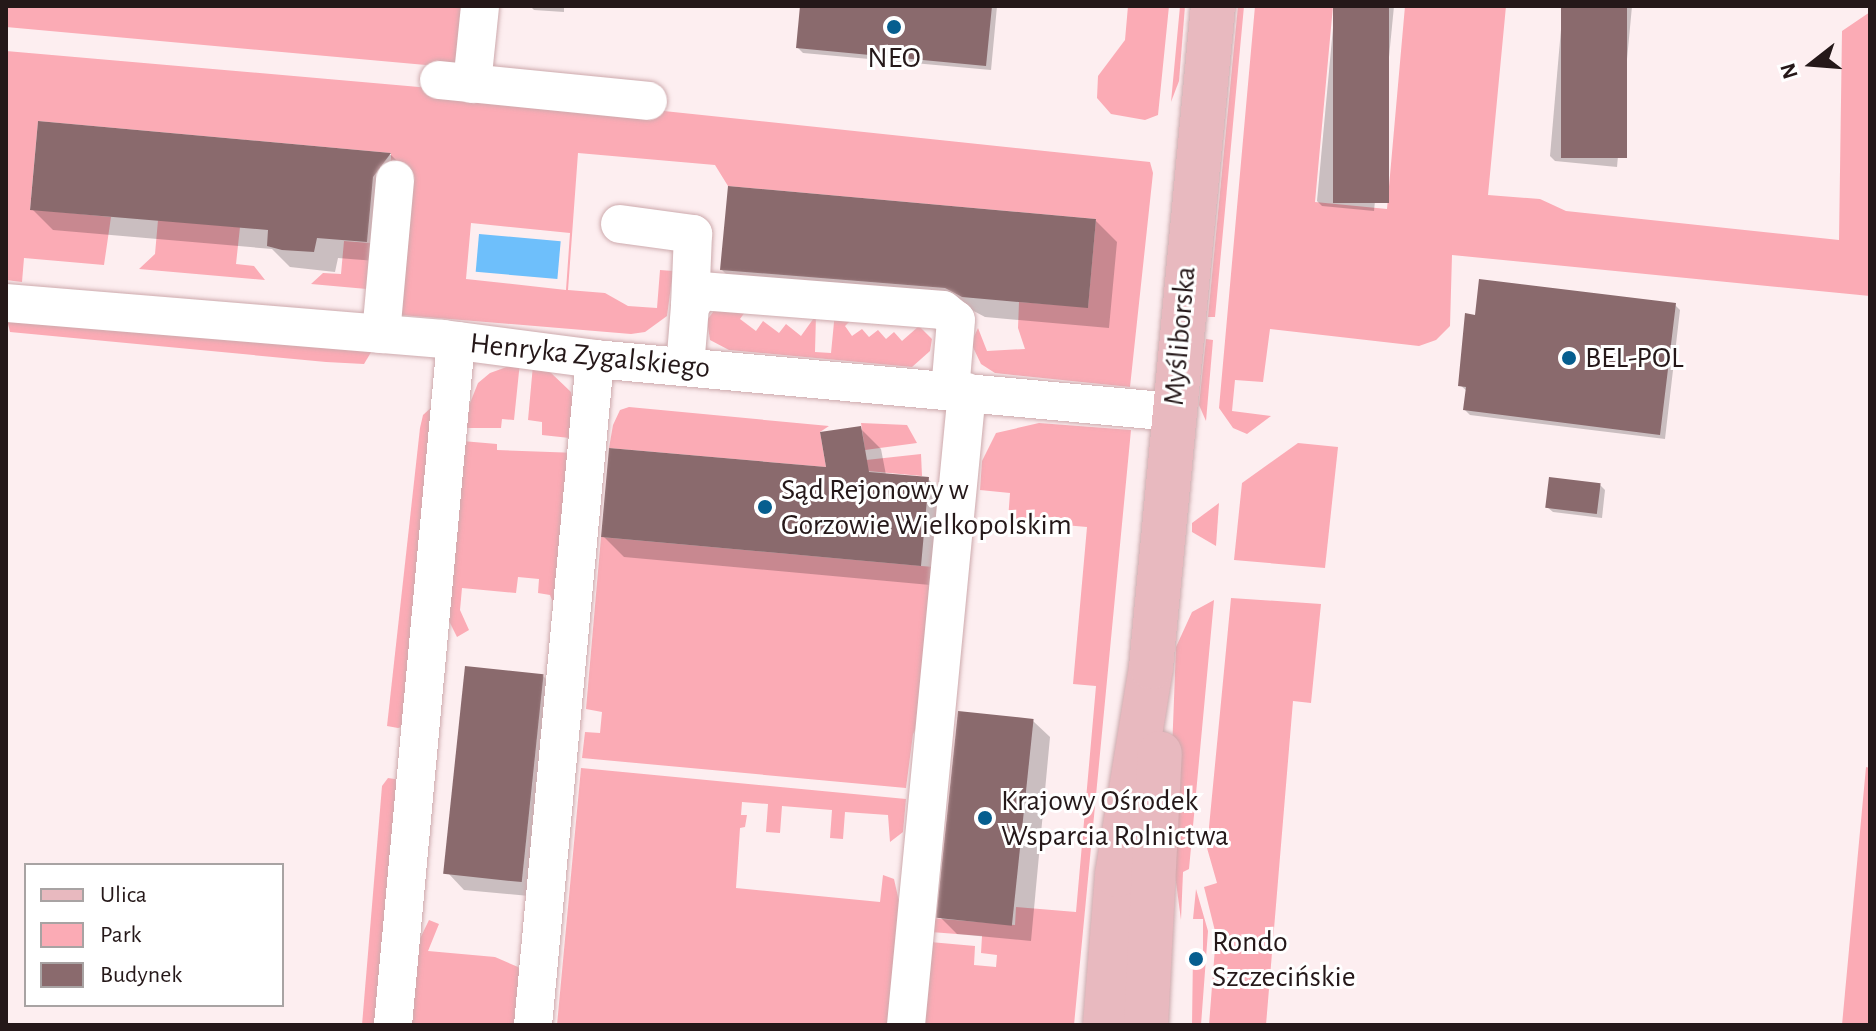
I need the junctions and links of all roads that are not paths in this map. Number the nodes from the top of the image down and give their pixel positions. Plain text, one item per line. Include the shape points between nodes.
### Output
1 (480, 6) edge
2 (1213, 6) edge
3 (648, 101) dead end
4 (395, 180) dead end
5 (620, 224) dead end
6 (6, 303) edge
7 (690, 306) junction
8 (381, 334) junction
9 (456, 341) junction
10 (595, 359) junction
11 (685, 367) junction
12 (958, 392) junction
13 (1173, 412) junction
14 (1151, 667) junction
15 (393, 1025) edge
16 (533, 1025) edge
17 (906, 1025) edge
18 (1105, 1025) edge
19 (1146, 1025) edge

1 - 3 street via 456,82
2 - 13 main road, Myśliborska
4 - 8 street
5 - 7 street via 693,234
6 - 8 street, Henryka Zygalskiego
7 - 11 street
7 - 12 street via 696,294 709,290 949,312 956,320
8 - 9 street, Henryka Zygalskiego
9 - 10 street, Henryka Zygalskiego
9 - 15 street
10 - 11 street, Henryka Zygalskiego
10 - 16 street
11 - 12 street, Henryka Zygalskiego
12 - 13 street, Henryka Zygalskiego
12 - 17 street via 939,685
13 - 14 main road, Myśliborska
14 - 18 main road, Myśliborska via 1117,875
14 - 19 main road, Myśliborska via 1160,735

